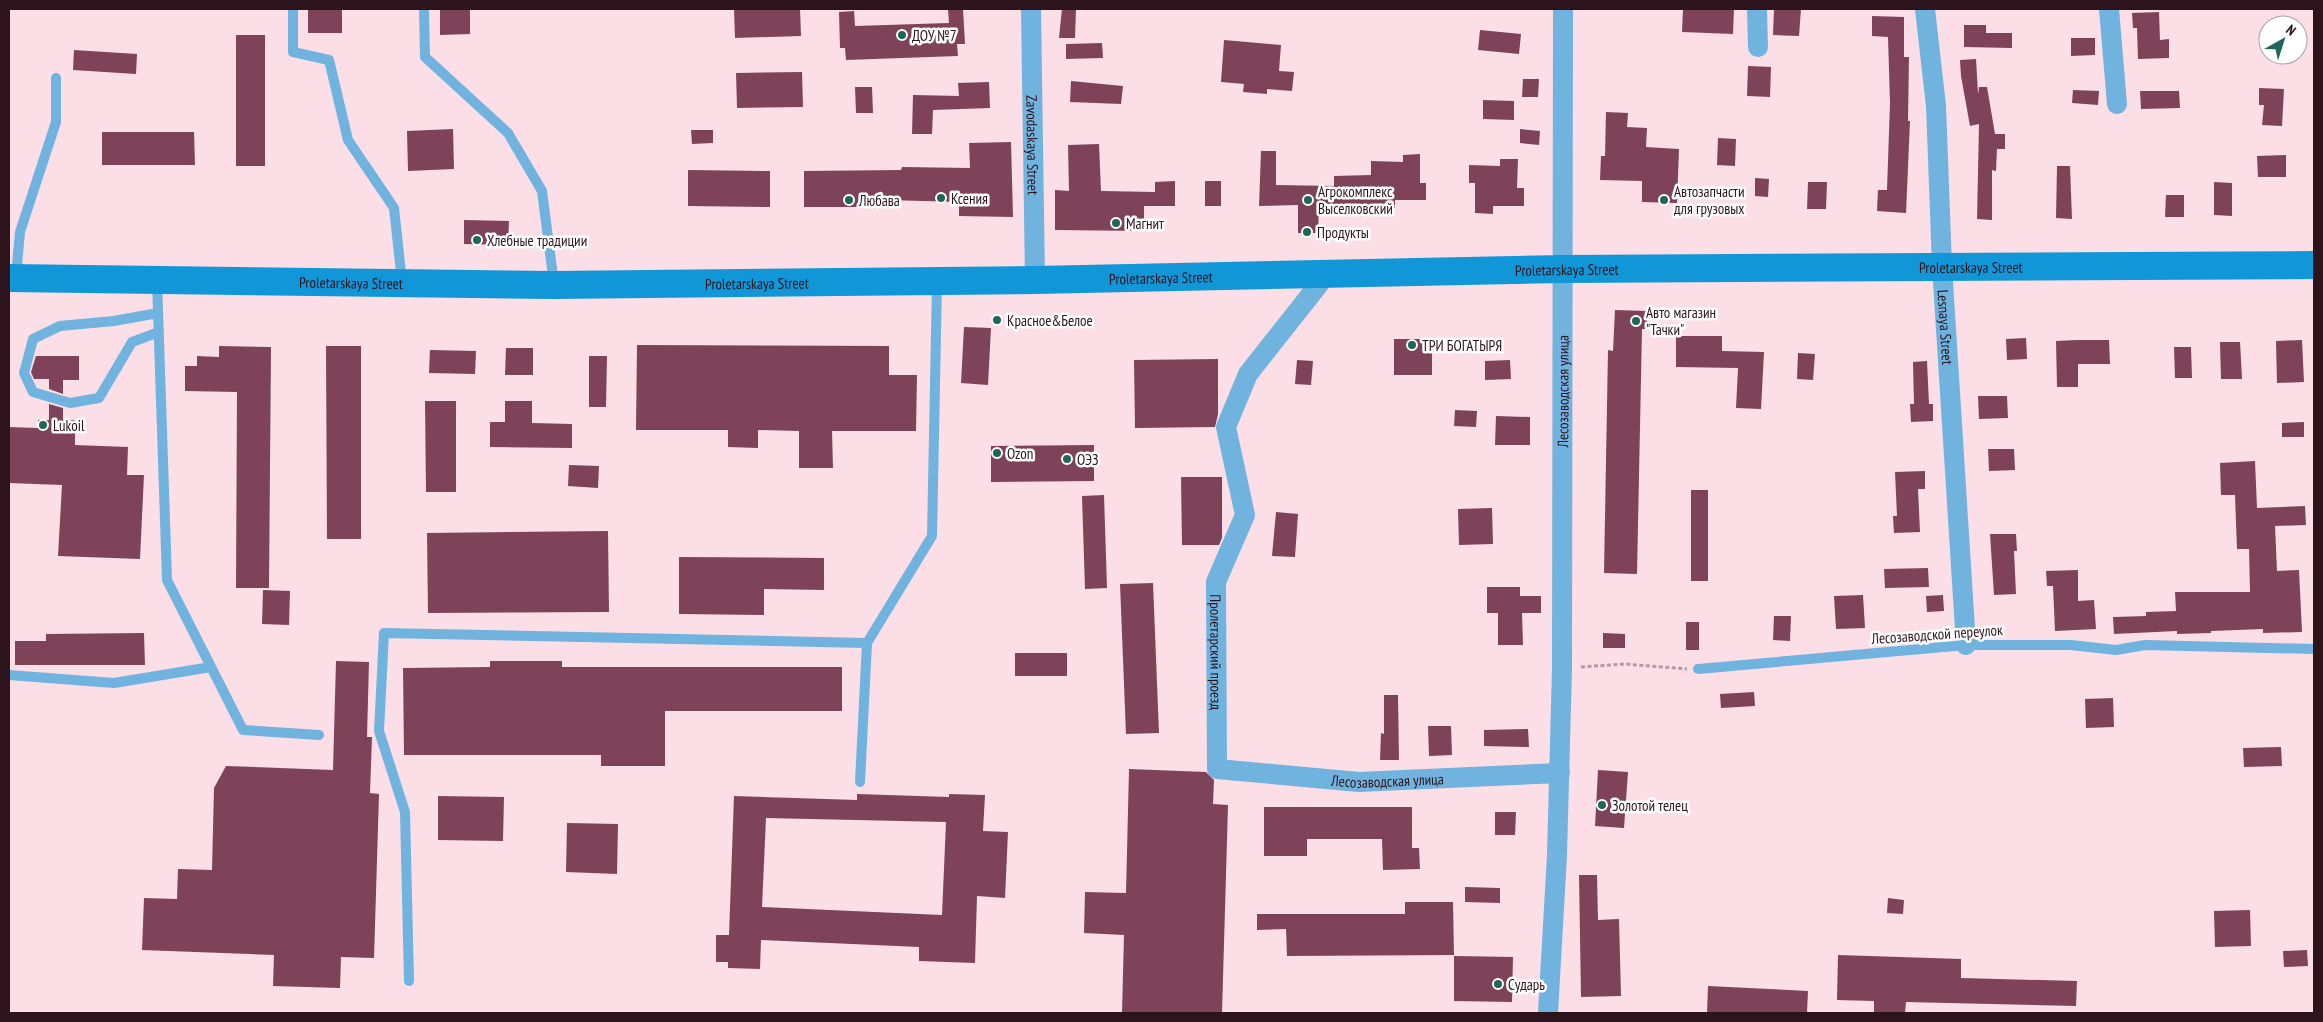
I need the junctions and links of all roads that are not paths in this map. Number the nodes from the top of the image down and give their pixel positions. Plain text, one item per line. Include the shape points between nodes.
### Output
1 (294, 9) edge
2 (424, 9) edge
3 (1031, 9) edge
4 (1563, 9) edge
5 (1757, 9) edge
6 (1925, 9) edge
7 (2109, 9) edge
8 (1758, 47) dead end
9 (56, 78) dead end
10 (2117, 104) dead end
11 (2314, 264) edge
12 (1942, 266) junction
13 (1563, 270) junction
14 (1327, 274) junction
15 (12, 278) edge
16 (157, 280) junction
17 (1035, 280) junction
18 (938, 281) junction
19 (403, 284) junction
20 (554, 285) junction
21 (158, 314) junction
22 (159, 332) junction
23 (867, 644) junction
24 (1966, 645) junction
25 (2314, 649) edge
26 (211, 667) junction
27 (1698, 670) road end
28 (9, 675) edge
29 (319, 735) dead end
30 (1218, 769) joint
31 (1560, 774) junction
32 (860, 782) dead end
33 (409, 981) dead end
34 (1548, 1013) edge

1 - 19 lane via 293,52 329,60 348,140 394,208
2 - 20 lane via 425,57 508,133 542,191
3 - 17 street, Zavodaskaya Street
4 - 13 street, Лесозаводская улица
5 - 8 street
6 - 12 street, Lesnaya Street via 1936,106
7 - 10 street
9 - 15 lane via 56,122 20,232
11 - 12 street, Proletarskaya Street
12 - 13 street, Proletarskaya Street
12 - 24 street, Lesnaya Street
13 - 14 street, Proletarskaya Street
13 - 31 street, Лесозаводская улица
14 - 17 street, Proletarskaya Street
14 - 30 street, Пролетарский проезд via 1248,374 1226,427 1245,515 1216,582
15 - 16 street, Proletarskaya Street
16 - 19 street, Proletarskaya Street
16 - 21 lane
17 - 18 street, Proletarskaya Street
18 - 20 street, Proletarskaya Street
18 - 23 lane via 932,536
19 - 20 street, Proletarskaya Street
21 - 22 lane
21 - 22 lane via 60,326 33,339 24,373 33,392 70,403 99,398 132,342
22 - 26 lane via 167,580
23 - 32 lane
23 - 33 lane via 384,633 379,731 406,812
24 - 25 lane, Лесозаводской переулок via 2072,645 2116,650 2145,645
24 - 27 lane, Лесозаводской переулок
26 - 28 lane via 114,682
26 - 29 lane via 243,730
30 - 31 street, Лесозаводская улица via 1359,782
31 - 34 street, Лесозаводская улица

